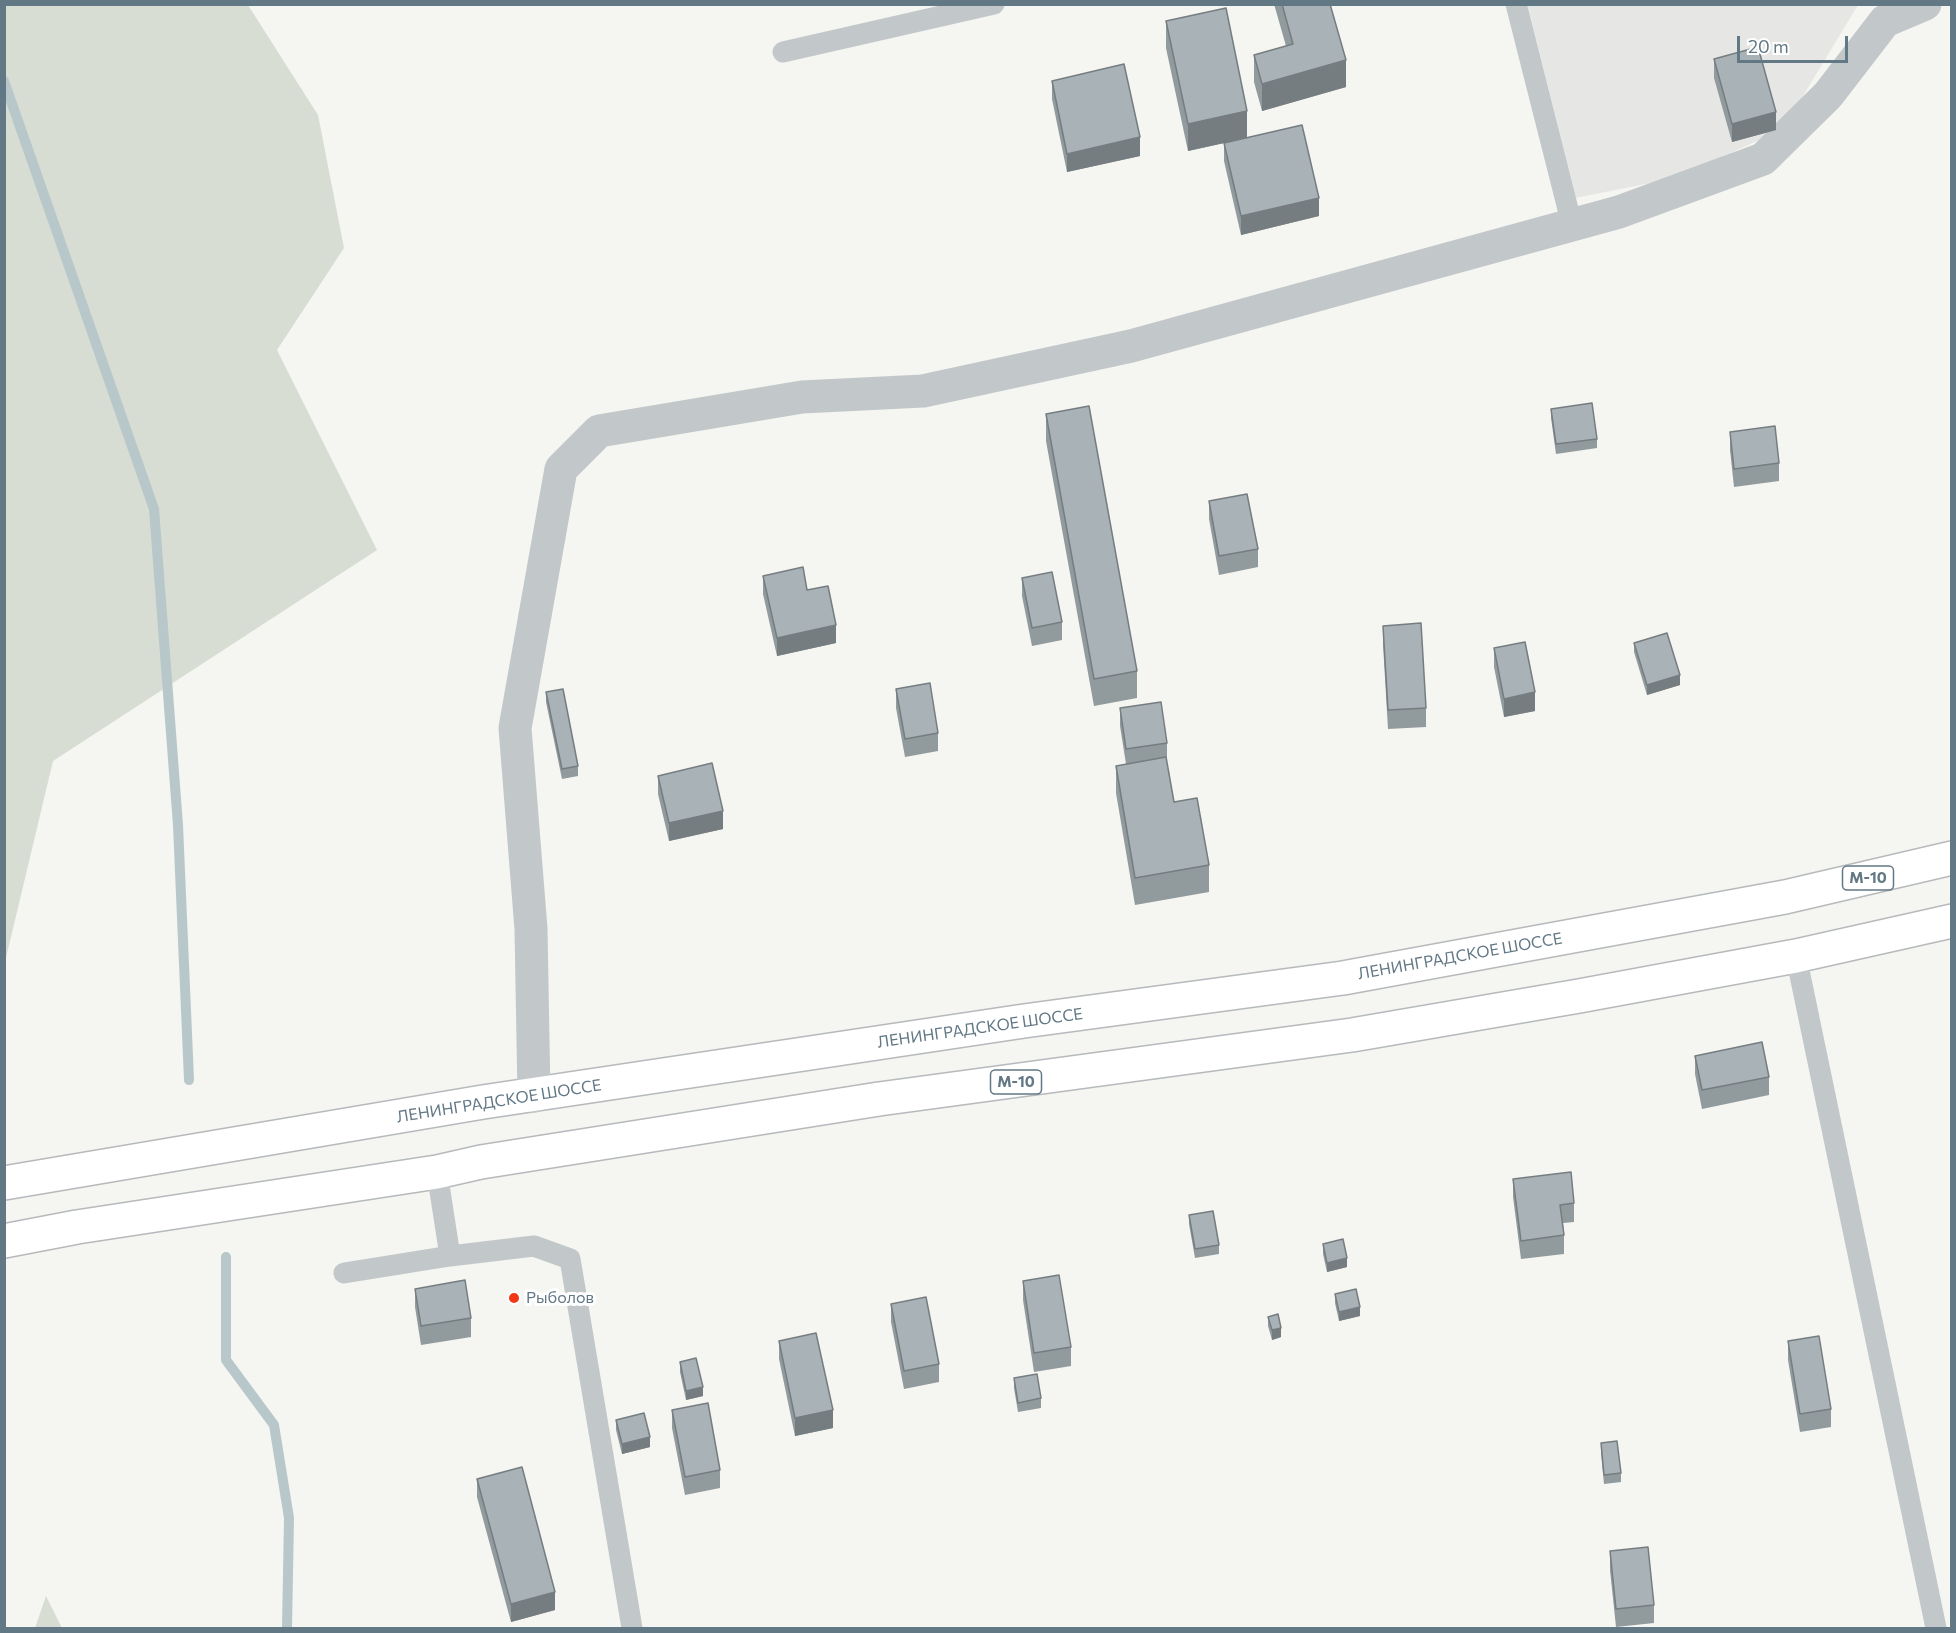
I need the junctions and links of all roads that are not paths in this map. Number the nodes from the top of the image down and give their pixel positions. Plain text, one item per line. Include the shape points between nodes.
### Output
1 (994, 4) edge
2 (1516, 4) edge
3 (1925, 4) edge
4 (783, 52) dead end
5 (1572, 225) junction
6 (1952, 858) edge
7 (1952, 921) edge
8 (1796, 956) junction
9 (534, 1096) junction
10 (437, 1172) junction
11 (4, 1183) edge
12 (4, 1241) edge
13 (450, 1256) junction
14 (344, 1273) dead end
15 (632, 1629) edge
16 (1936, 1629) edge

1 - 4 lane
2 - 5 lane
3 - 5 street via 1885,21 1828,95 1762,159 1619,212
5 - 9 street via 1131,346 934,389 802,398 599,432 561,469 515,729 531,929
6 - 9 highway, ЛЕНИНГРАДСКОЕ ШОССЕ / М-10 via 1785,897 1343,978 1024,1021
7 - 8 highway, М-10
8 - 10 highway, М-10 via 1352,1035 879,1099
8 - 16 lane
9 - 11 highway, ЛЕНИНГРАДСКОЕ ШОССЕ / М-10
10 - 12 highway, М-10
10 - 13 lane
13 - 14 lane
13 - 15 lane via 534,1246 570,1259

